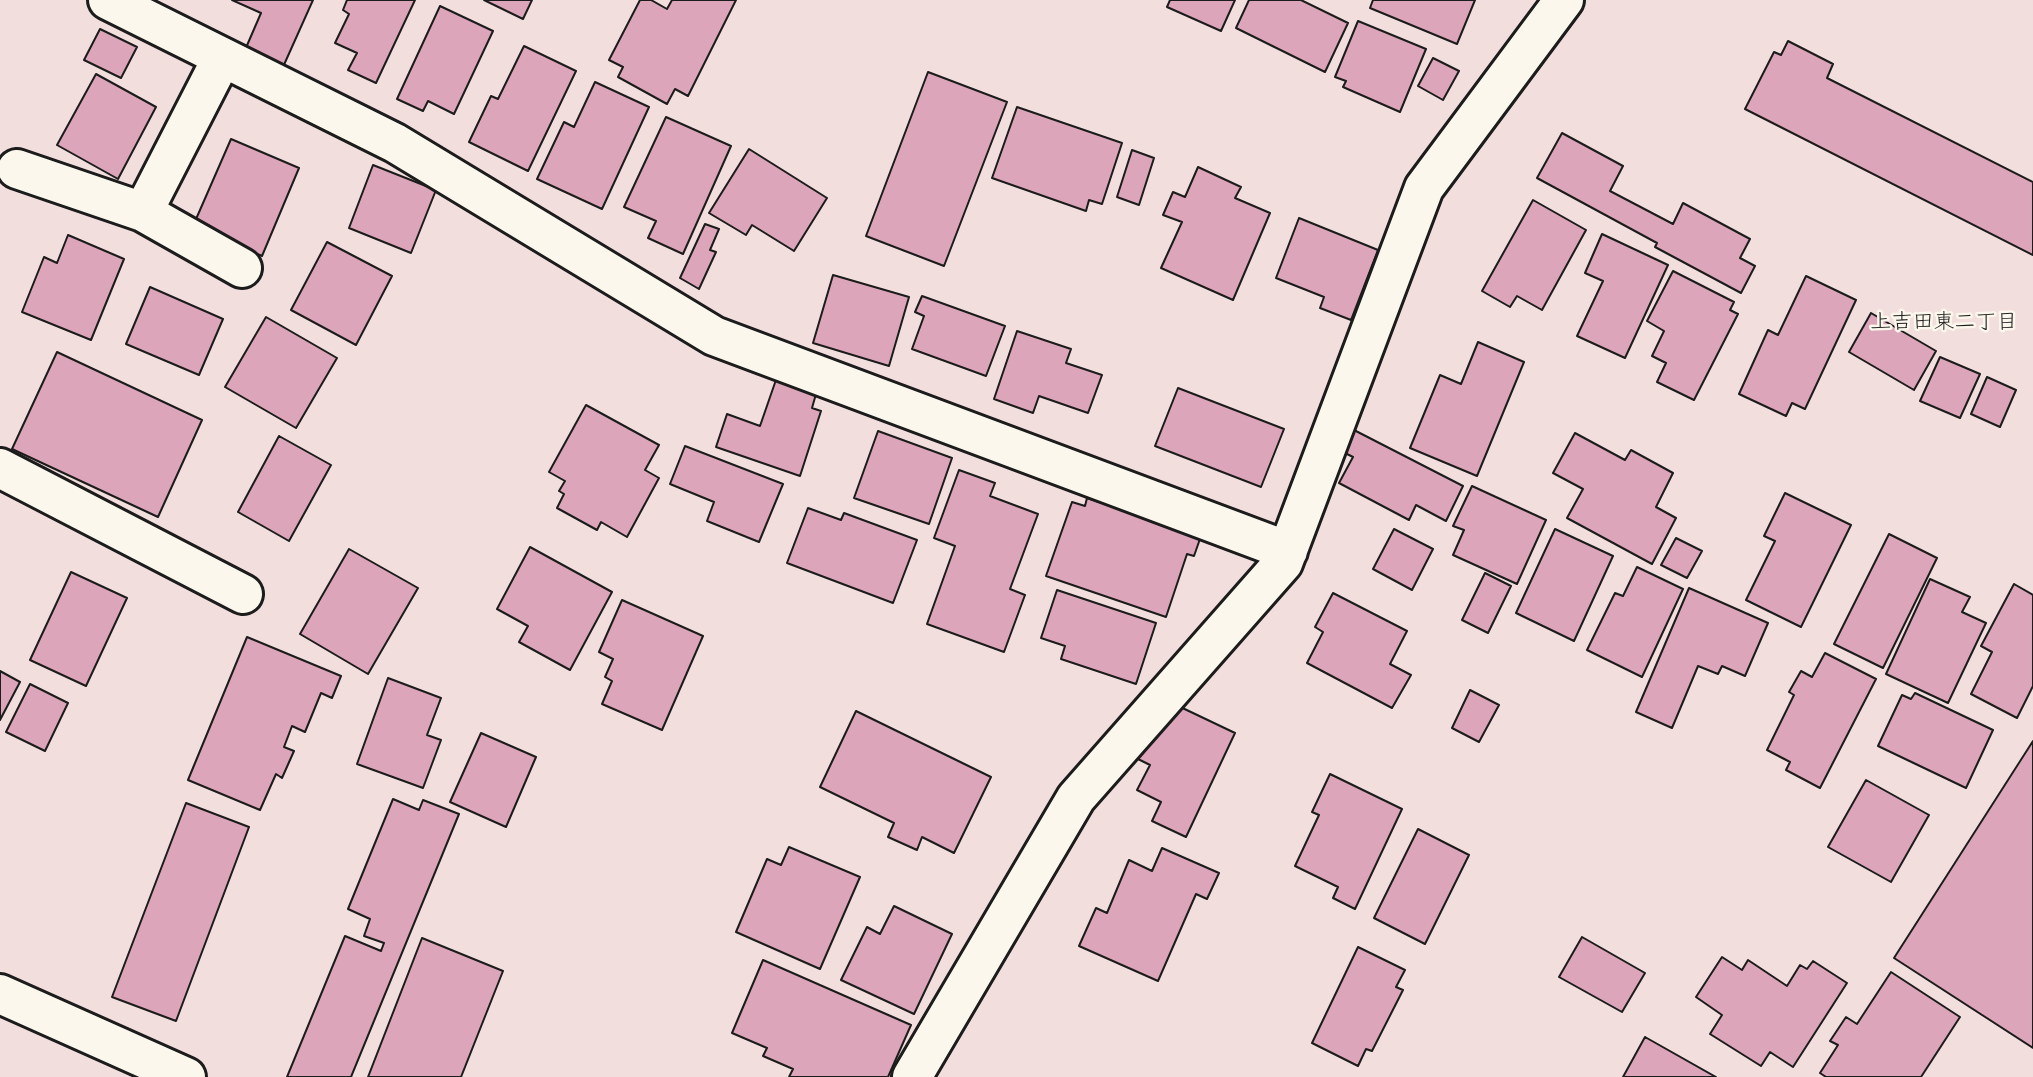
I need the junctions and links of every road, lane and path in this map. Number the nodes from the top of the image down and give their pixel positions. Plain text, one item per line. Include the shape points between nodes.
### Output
1 (108, 0) edge
2 (1564, 0) edge
3 (222, 58) junction
4 (17, 169) dead end
5 (143, 212) junction
6 (242, 268) dead end
7 (0, 468) edge
8 (1288, 551) junction
9 (243, 594) dead end
10 (0, 994) edge
11 (186, 1077) edge
12 (912, 1077) edge

1 - 3 street
2 - 8 street via 1424,188
3 - 5 street
3 - 8 street via 394,143 714,336
4 - 5 street
5 - 6 street
7 - 9 street
8 - 12 street via 1283,563 1076,797
10 - 11 street

